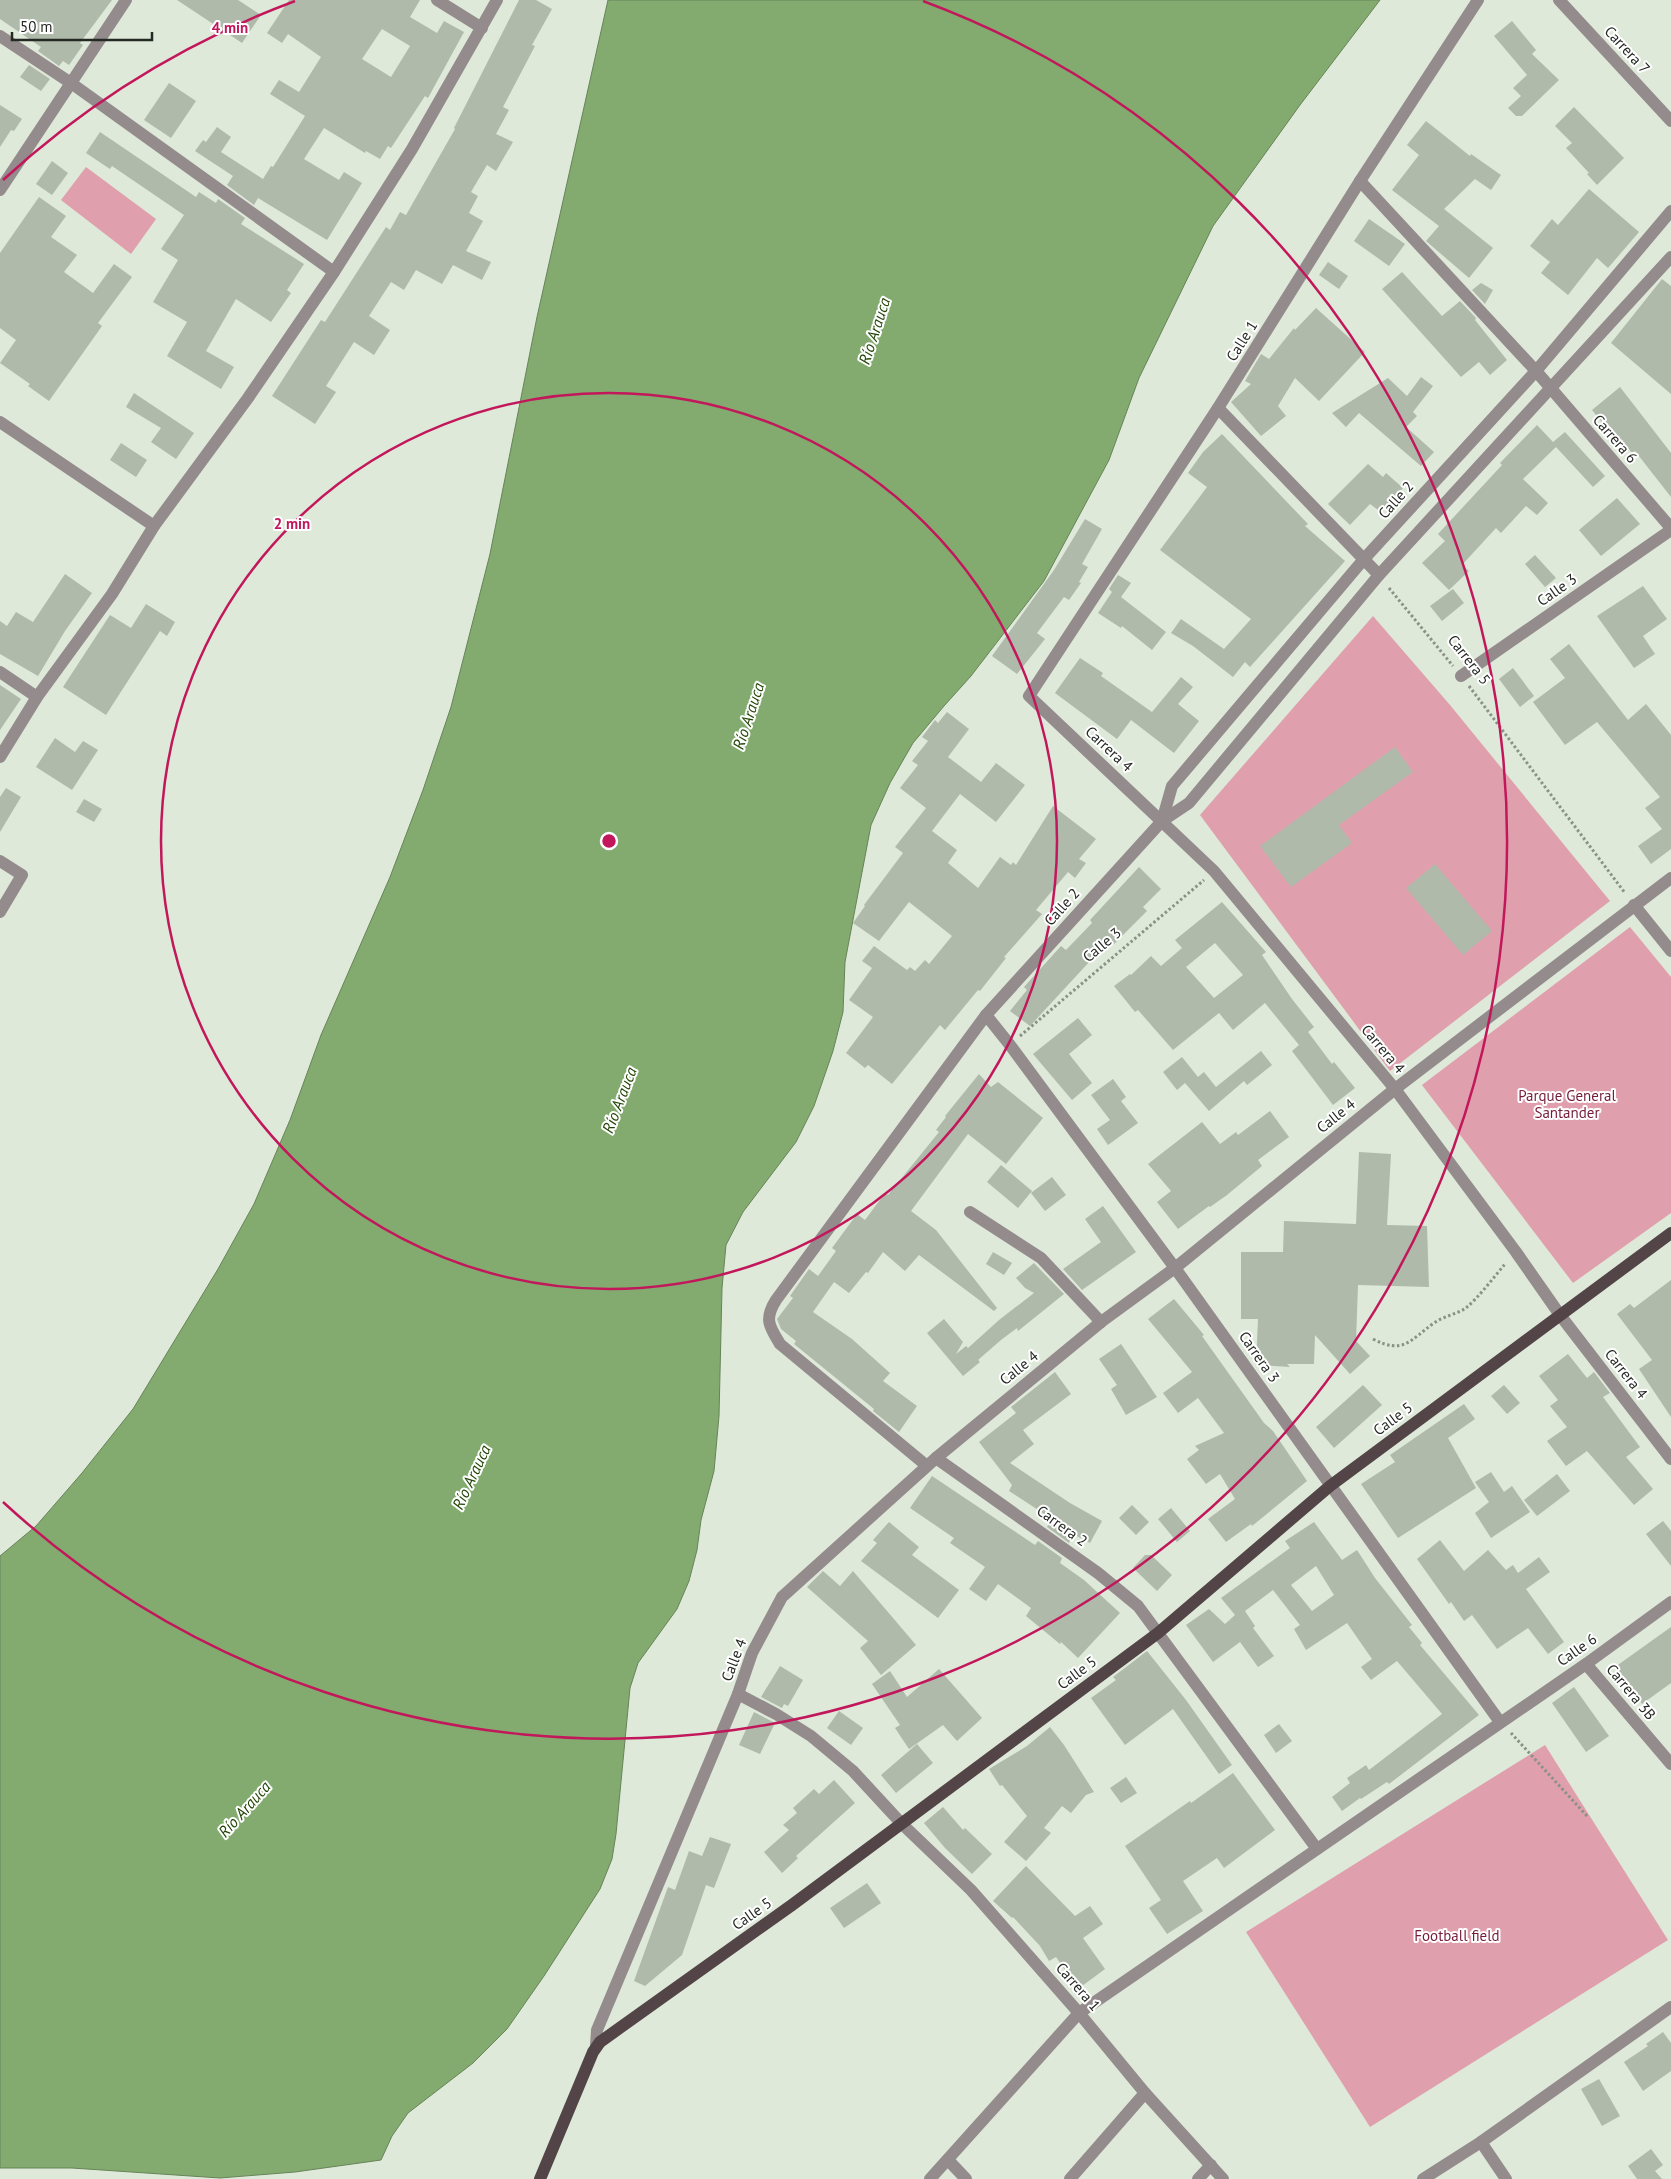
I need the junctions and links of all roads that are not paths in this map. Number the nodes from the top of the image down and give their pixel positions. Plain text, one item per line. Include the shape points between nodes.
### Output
1 (126, 0) edge
2 (437, 0) edge
3 (497, 0) edge
4 (1478, 0) edge
5 (1560, 0) edge
6 (482, 28) junction
7 (0, 36) edge
8 (71, 83) junction
9 (1671, 121) edge
10 (1360, 181) junction
11 (0, 190) edge
12 (1671, 211) edge
13 (1671, 256) edge
14 (334, 272) junction
15 (1536, 371) junction
16 (1551, 389) junction
17 (1218, 408) junction
18 (0, 422) edge
19 (154, 526) junction
20 (1671, 529) edge
21 (1364, 559) junction
22 (1379, 575) junction
23 (0, 672) edge
24 (1461, 676) road end
25 (1029, 696) joint
26 (37, 698) junction
27 (0, 756) edge
28 (1162, 821) junction
29 (0, 861) edge
30 (1671, 878) edge
31 (1634, 905) junction
32 (0, 912) edge
33 (1671, 951) edge
34 (986, 1015) junction
35 (1394, 1089) junction
36 (970, 1212) dead end
37 (1671, 1233) edge
38 (1175, 1268) junction
39 (1560, 1315) junction
40 (1101, 1322) junction
41 (1671, 1459) edge
42 (931, 1462) junction
43 (1330, 1486) junction
44 (1671, 1602) edge
45 (1158, 1633) junction
46 (1586, 1664) junction
47 (738, 1694) junction
48 (1500, 1722) junction
49 (1671, 1764) edge
50 (901, 1823) junction
51 (1318, 1849) junction
52 (1671, 2007) edge
53 (1079, 2013) junction
54 (596, 2046) junction
55 (1145, 2092) junction
56 (1481, 2142) junction
57 (948, 2160) junction
58 (1211, 2165) junction
59 (540, 2179) edge
60 (930, 2179) edge
61 (966, 2179) edge
62 (1070, 2179) edge
63 (1198, 2179) edge
64 (1223, 2179) edge
65 (1423, 2179) edge
66 (1506, 2179) edge

1 - 8 street
2 - 6 street
3 - 6 street
4 - 10 street, Calle 1
5 - 9 street, Carrera 7
6 - 14 street via 412,149
7 - 8 street
8 - 11 street
8 - 14 street
10 - 15 street, Carrera 6
10 - 17 street, Calle 1
12 - 15 street, Calle 2
13 - 16 street, Calle 2
14 - 19 street via 248,398
15 - 16 street, Carrera 6
15 - 21 street, Calle 2
16 - 20 street, Carrera 6
16 - 22 street, Calle 2
17 - 21 street
17 - 25 street, Calle 1
18 - 19 street
19 - 26 street via 112,594
20 - 24 street, Calle 3
21 - 22 street
21 - 28 street, Calle 2 via 1172,786
22 - 28 street, Calle 2 via 1189,804
23 - 26 street
25 - 28 street, Carrera 4
26 - 27 street
28 - 34 street, Calle 2
28 - 35 street, Carrera 4 via 1214,871
29 - 32 street via 22,875
30 - 31 street, Calle 4
31 - 33 street
31 - 35 street, Calle 4
34 - 38 street, Carrera 3
34 - 42 street, Calle 2 via 769,1311 769,1326 780,1344
35 - 38 street, Calle 4
35 - 39 street, Carrera 4
36 - 40 street via 1041,1258
37 - 39 main road, Calle 5
38 - 40 street, Calle 4
38 - 43 street, Carrera 3
39 - 41 street, Carrera 4
39 - 43 main road, Calle 5
40 - 42 street, Calle 4
42 - 45 street, Carrera 2 via 1098,1573 1138,1606
42 - 47 street, Calle 4 via 782,1597 752,1652
43 - 45 main road, Calle 5
43 - 48 street, Carrera 3
44 - 46 street, Calle 6
45 - 50 main road, Calle 5
45 - 51 street, Carrera 2
46 - 48 street, Calle 6
46 - 49 street, Carrera 3B
47 - 50 street, Carrera 1 via 811,1736 853,1771
47 - 54 street, Calle 4 via 597,2030
48 - 51 street, Calle 6
50 - 53 street, Carrera 1 via 971,1890
50 - 54 main road, Calle 5
51 - 53 street, Calle 6
52 - 56 street
53 - 55 street, Carrera 1
53 - 57 street, Calle 6
54 - 59 main road
55 - 58 street, Carrera 1
55 - 62 street
56 - 65 street
56 - 66 street
57 - 60 street, Calle 6
57 - 61 street
58 - 63 street
58 - 64 street, Carrera 1

